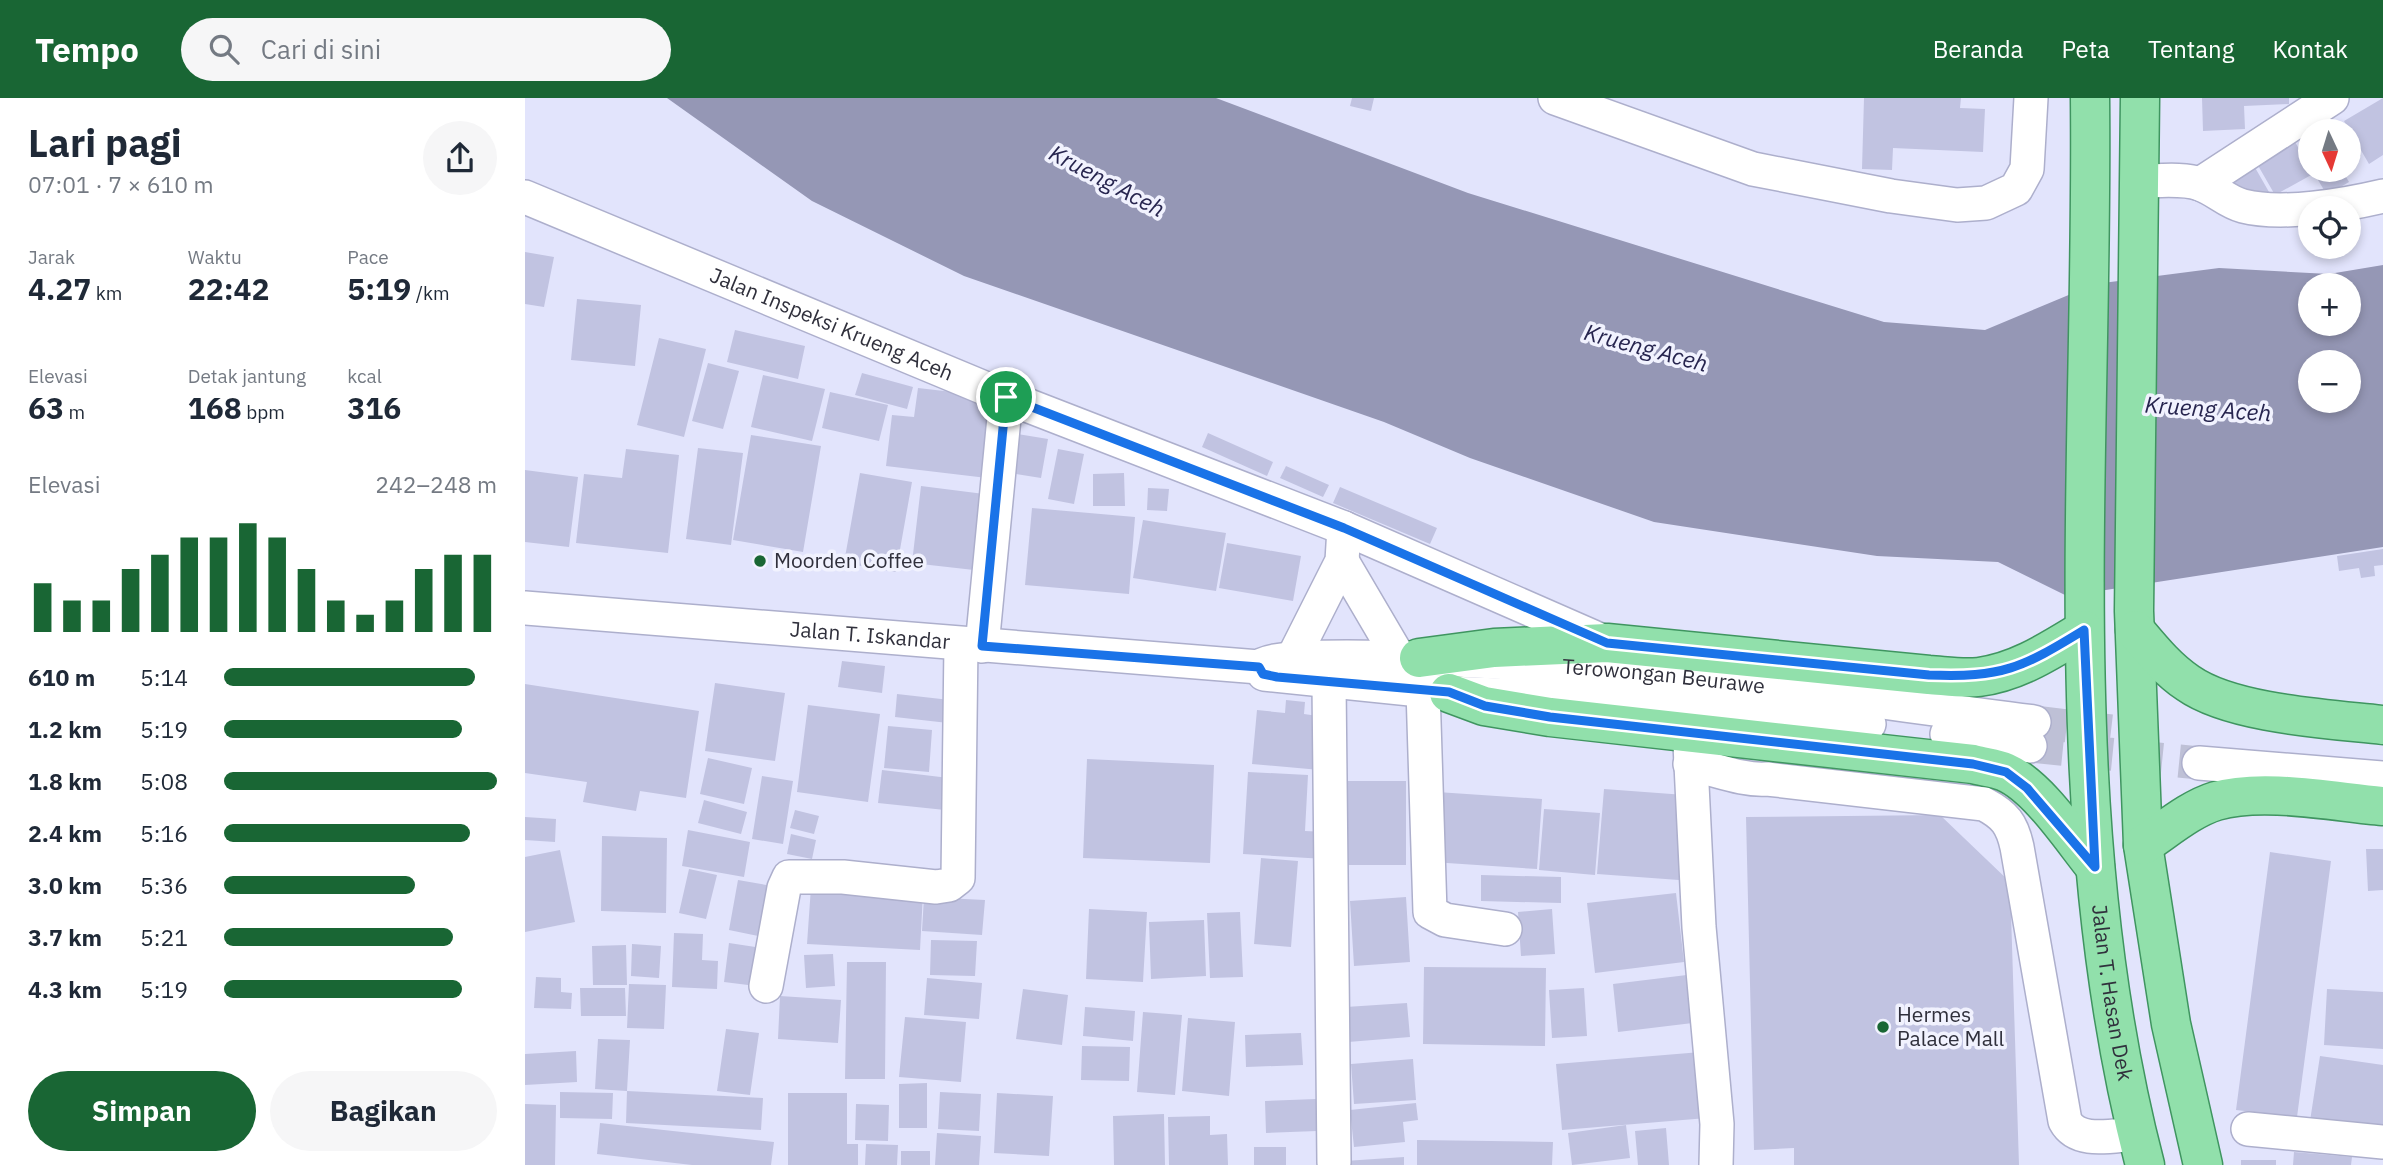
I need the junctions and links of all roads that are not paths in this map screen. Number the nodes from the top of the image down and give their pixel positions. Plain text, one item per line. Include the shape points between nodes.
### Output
1 (1555, 98) edge
2 (2031, 98) edge
3 (2089, 98) edge
4 (2140, 98) edge
5 (2332, 98) edge
6 (2141, 181) junction
7 (2200, 184) junction
8 (2383, 196) edge
9 (525, 197) edge
10 (1006, 397) junction
11 (1344, 528) junction
12 (1342, 561) junction
13 (525, 608) edge
14 (2083, 619) junction
15 (2135, 621) junction
16 (1607, 643) junction
17 (971, 645) junction
18 (1294, 668) junction
19 (1422, 675) junction
20 (1329, 683) junction
21 (2383, 725) edge
22 (1690, 748) junction
23 (2383, 756) edge
24 (2383, 778) edge
25 (2383, 806) edge
26 (2143, 845) junction
27 (2095, 867) junction
28 (1505, 929) dead end
29 (766, 986) dead end
30 (2248, 1129) dead end
31 (2383, 1142) edge
32 (2141, 1149) edge
33 (1334, 1162) dead end
34 (1716, 1165) edge
35 (2203, 1165) edge

1 - 2 street via 1753,169 1891,197 1957,205 1986,203 2016,189 2027,169
3 - 14 main road, Jalan T. Hasan Dek
4 - 6 main road
5 - 7 street
6 - 7 street
6 - 15 main road
7 - 8 street via 2245,206 2344,204
9 - 10 street, Jalan Inspeksi Krueng Aceh
10 - 11 street, Jalan Inspeksi Krueng Aceh
10 - 17 street
11 - 12 street
11 - 16 street, Jalan Inspeksi Krueng Aceh
12 - 18 street
12 - 19 street
13 - 17 street, Jalan T. Iskandar
14 - 16 main road via 2033,660 1977,677
14 - 27 main road, Jalan T. Hasan Dek
15 - 21 main road via 2168,668 2229,702
15 - 26 main road
16 - 19 main road via 1494,648
17 - 18 street, Jalan T. Iskandar via 1259,667 1264,662
17 - 29 street via 958,878 936,887 843,877 789,877
18 - 19 street, Terowongan Beurawe
18 - 20 street, Terowongan Beurawe
19 - 19 street, Terowongan Beurawe via 1653,674 2032,734 1670,702
19 - 20 street, Terowongan Beurawe
19 - 22 main road via 1485,706
19 - 28 street via 1430,912 1445,920
20 - 33 street
22 - 27 main road via 1973,764 2006,772 2049,810
22 - 32 street via 1749,780 1984,804 2003,813 2013,827 2065,1121 2081,1136
22 - 34 street via 1699,927 1717,1124
23 - 24 street via 2201,753
25 - 26 main road via 2272,797 2219,800
26 - 35 main road via 2171,1024
27 - 32 main road, Jalan T. Hasan Dek via 2116,1031
30 - 31 street

